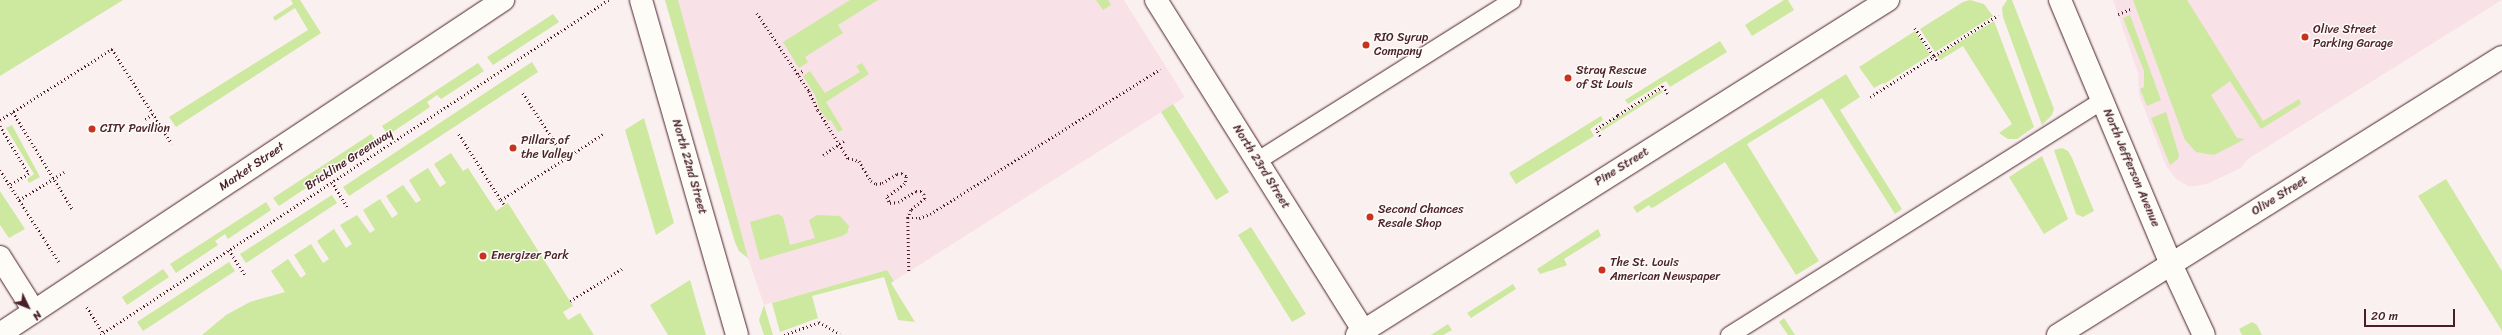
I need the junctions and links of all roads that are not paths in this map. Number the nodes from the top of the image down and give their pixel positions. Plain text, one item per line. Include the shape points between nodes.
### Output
1 (503, 0) edge
2 (641, 0) edge
3 (1156, 0) edge
4 (1512, 0) edge
5 (1888, 0) edge
6 (2060, 0) edge
7 (2502, 57) edge
8 (2102, 100) junction
9 (1256, 161) junction
10 (0, 257) edge
11 (2171, 264) junction
12 (34, 311) junction
13 (0, 334) edge
14 (1362, 334) edge
15 (737, 335) edge
16 (1729, 335) edge
17 (2058, 335) edge
18 (2204, 335) edge

1 - 12 main road, Market Street
2 - 15 main road, North 22nd Street
3 - 9 main road, North 23rd Street
4 - 9 lane
5 - 14 main road, Pine Street
6 - 8 main road, North Jefferson Avenue
7 - 11 main road, Olive Street
8 - 11 main road, North Jefferson Avenue
8 - 16 lane
9 - 14 main road, North 23rd Street
10 - 12 main road
11 - 17 main road, Olive Street
11 - 18 main road, North Jefferson Avenue
12 - 13 main road, Market Street

